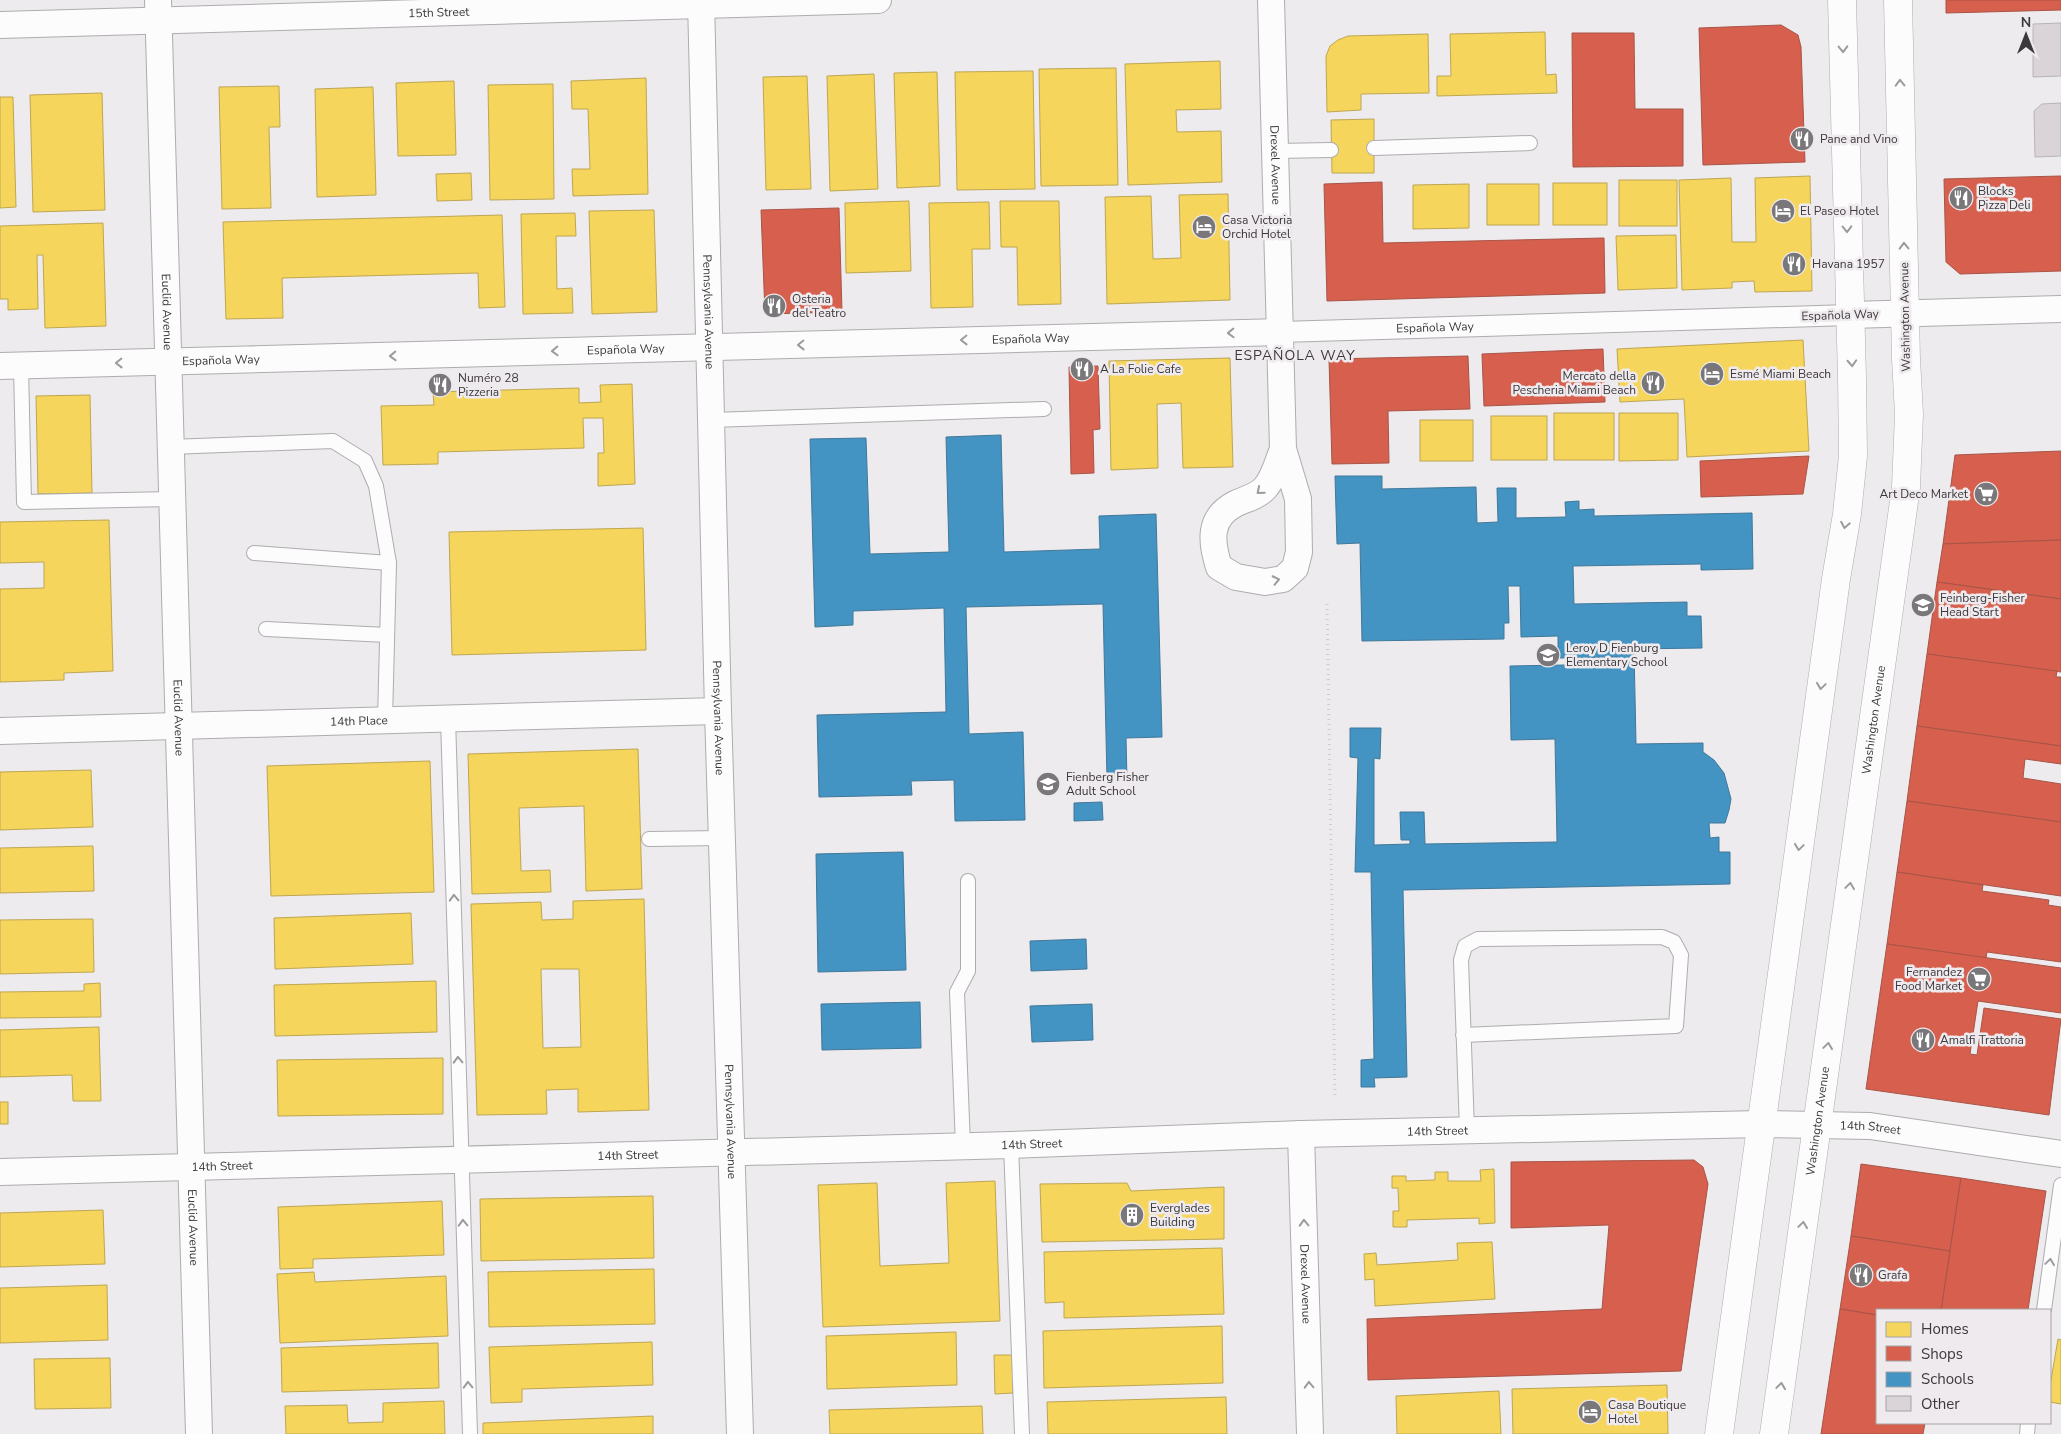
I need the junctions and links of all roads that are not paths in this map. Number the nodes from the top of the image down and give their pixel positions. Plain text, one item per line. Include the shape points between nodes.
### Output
1 (878, 0) edge
2 (1271, 0) edge
3 (1842, 0) edge
4 (1898, 0) edge
5 (701, 2) edge
6 (159, 10) edge
7 (0, 25) edge
8 (1530, 143) dead end
9 (1374, 148) dead end
10 (1331, 150) dead end
11 (1275, 151) junction
12 (2061, 309) edge
13 (1905, 312) junction
14 (1850, 315) junction
15 (1280, 332) junction
16 (709, 346) junction
17 (168, 362) junction
18 (11, 366) edge
19 (1044, 409) dead end
20 (711, 420) junction
21 (170, 447) junction
22 (1283, 449) junction
23 (172, 499) junction
24 (254, 553) dead end
25 (389, 563) junction
26 (266, 629) dead end
27 (387, 635) junction
28 (718, 711) junction
29 (448, 718) junction
30 (385, 720) junction
31 (178, 725) junction
32 (0, 731) edge
33 (722, 838) junction
34 (649, 839) dead end
35 (968, 881) dead end
36 (1463, 1035) junction
37 (1761, 1124) junction
38 (1817, 1124) junction
39 (1466, 1130) junction
40 (1301, 1134) junction
41 (1011, 1145) junction
42 (962, 1146) junction
43 (732, 1152) junction
44 (2061, 1154) edge
45 (461, 1158) junction
46 (192, 1167) junction
47 (0, 1172) edge
48 (2061, 1185) edge
49 (2044, 1309) edge
50 (199, 1434) edge
51 (470, 1434) edge
52 (740, 1434) edge
53 (1022, 1434) edge
54 (1310, 1434) edge
55 (1719, 1434) edge
56 (1774, 1434) edge

1 - 5 street, 15th Street
2 - 11 street, Drexel Avenue
3 -> 14 main road
13 -> 4 main road, Washington Avenue
5 - 6 street, 15th Street
5 - 16 street, Pennsylvania Avenue
6 - 7 street, 15th Street
6 - 17 street, Euclid Avenue
8 - 9 lane
10 - 11 lane
11 - 15 street, Drexel Avenue
12 - 13 street, Española Way
13 - 14 street, Española Way
38 -> 13 main road, Washington Avenue via 1906,487 1909,414
14 - 15 street, Española Way
14 -> 37 main road via 1853,456 1847,514
15 -> 16 street, Española Way
15 - 22 street, Drexel Avenue
16 -> 17 street, Española Way
16 - 20 street, Pennsylvania Avenue
17 -> 18 street, Española Way
17 - 21 street, Euclid Avenue
18 - 23 lane via 24,502
19 - 20 lane
20 - 28 street, Pennsylvania Avenue
21 - 23 street, Euclid Avenue
21 - 25 lane via 333,441 365,460 376,486
22 -> 22 street, Drexel Avenue via 1266,488 1218,516 1213,534 1219,568 1236,576 1265,582 1283,579 1294,568 1299,552 1298,499
23 - 31 street, Euclid Avenue
24 - 25 lane
25 - 27 lane
26 - 27 lane
27 - 30 lane
28 - 29 street, 14th Place
28 - 33 street, Pennsylvania Avenue
29 - 30 street, 14th Place
45 -> 29 lane
30 - 31 street, 14th Place
31 - 32 street, 14th Place
31 - 46 street, Euclid Avenue
33 - 34 lane
33 - 43 street, Pennsylvania Avenue
35 - 42 lane via 968,971 957,992
36 - 36 lane via 1461,960 1465,946 1478,939 1662,937 1674,942 1681,955 1676,1026
36 - 39 lane
37 - 38 street, 14th Street
37 - 39 street, 14th Street
37 - 55 main road
38 - 44 street, 14th Street via 1870,1126
56 -> 38 main road, Washington Avenue
39 - 40 street, 14th Street
40 - 41 street, 14th Street
54 -> 40 street, Drexel Avenue
41 - 42 street, 14th Street
41 - 53 lane
42 - 43 street, 14th Street
43 - 45 street, 14th Street
43 - 52 street, Pennsylvania Avenue
45 - 46 street, 14th Street
51 -> 45 lane
46 - 47 street, 14th Street
46 - 50 street, Euclid Avenue
49 -> 48 lane

